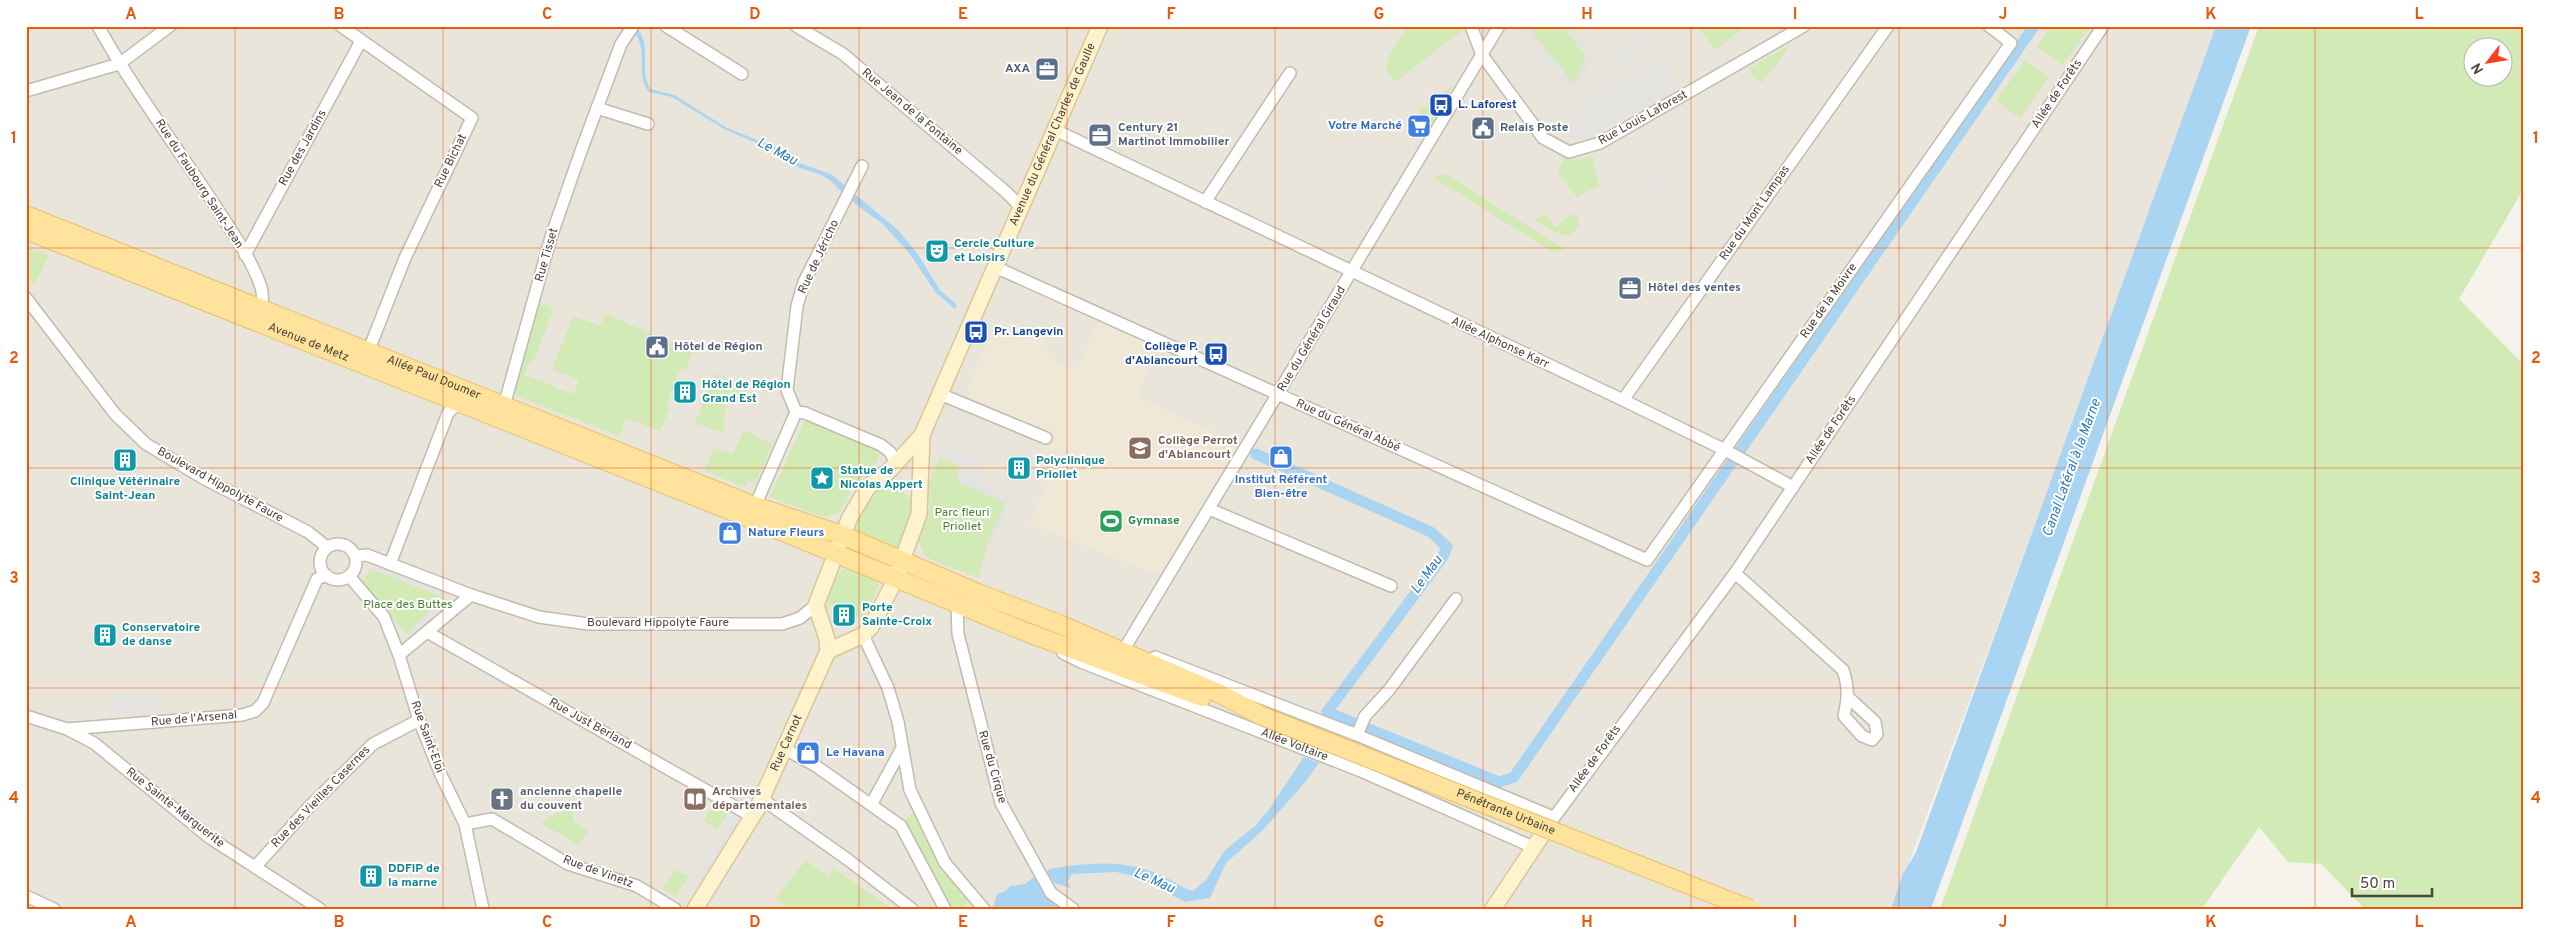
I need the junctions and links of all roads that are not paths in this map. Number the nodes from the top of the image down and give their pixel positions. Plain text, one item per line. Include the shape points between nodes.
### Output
1 (98, 26) edge
2 (170, 26) edge
3 (341, 26) edge
4 (666, 26) edge
5 (796, 26) edge
6 (1100, 26) edge
7 (1470, 26) edge
8 (1499, 26) edge
9 (1804, 26) edge
10 (1888, 26) edge
11 (1989, 26) edge
12 (2103, 26) edge
13 (630, 30) edge
14 (361, 41) junction
15 (1482, 55) junction
16 (119, 64) junction
17 (1290, 73) dead end
18 (742, 74) dead end
19 (26, 91) edge
20 (597, 108) junction
21 (648, 124) dead end
22 (1055, 130) junction
23 (862, 166) dead end
24 (1205, 202) junction
25 (1021, 207) junction
26 (26, 215) edge
27 (26, 230) edge
28 (245, 255) junction
29 (995, 267) junction
30 (1352, 273) junction
31 (26, 298) edge
32 (261, 309) junction
33 (368, 352) junction
34 (940, 394) junction
35 (1279, 395) junction
36 (1623, 400) junction
37 (463, 404) junction
38 (504, 406) junction
39 (796, 412) junction
40 (922, 435) junction
41 (1046, 438) dead end
42 (1726, 450) junction
43 (896, 463) junction
44 (919, 474) junction
45 (1793, 487) junction
46 (755, 506) junction
47 (1209, 509) junction
48 (842, 535) junction
49 (327, 547) junction
50 (834, 554) junction
51 (355, 556) junction
52 (1647, 560) joint
53 (903, 561) junction
54 (390, 564) junction
55 (1735, 573) junction
56 (326, 575) junction
57 (349, 576) junction
58 (895, 580) junction
59 (1391, 586) dead end
60 (471, 595) junction
61 (1456, 599) dead end
62 (957, 605) junction
63 (817, 611) junction
64 (427, 632) junction
65 (860, 636) junction
66 (1056, 644) junction
67 (828, 651) junction
68 (1123, 651) junction
69 (399, 654) junction
70 (1849, 698) dead end
71 (26, 716) edge
72 (1262, 716) junction
73 (419, 720) junction
74 (67, 729) junction
75 (1358, 733) junction
76 (902, 748) junction
77 (785, 749) junction
78 (762, 799) junction
79 (871, 805) junction
80 (753, 817) junction
81 (1551, 822) junction
82 (465, 824) junction
83 (1533, 847) junction
84 (255, 867) junction
85 (26, 896) edge
86 (1497, 907) edge
87 (983, 908) edge
88 (54, 909) edge
89 (320, 909) edge
90 (483, 909) edge
91 (675, 909) edge
92 (695, 909) edge
93 (912, 909) edge
94 (945, 909) edge
95 (1073, 909) edge
96 (1750, 909) edge

1 - 16 street, Rue du Faubourg Saint-Jean
2 - 16 street
3 - 14 street, Rue Bichat
4 - 18 street
5 - 25 street, Rue Jean de la Fontaine via 843,54
6 - 22 main road, Avenue du Général Charles de Gaulle
7 - 15 street, Rue Louis Laforest
8 - 15 street, Rue du Général Giraud
9 - 15 street, Rue Louis Laforest via 1600,143 1569,152 1543,138
10 - 36 street, Rue du Mont Lampas
11 - 42 street, Rue de la Moivre via 2011,43
12 - 45 street, Allée de Forêts
13 - 20 street, Rue Tisset via 621,44
14 - 28 street, Rue des Jardins
14 - 33 street, Rue Bichat via 472,118 405,258
15 - 30 street, Rue du Général Giraud
16 - 19 street
16 - 28 street, Rue du Faubourg Saint-Jean
17 - 24 street
20 - 21 street
20 - 38 street, Rue Tisset via 551,237
22 - 24 street, Allée Alphonse Karr
22 - 25 main road, Avenue du Général Charles de Gaulle
23 - 39 street, Rue de Jéricho via 804,282 797,306 787,390
24 - 30 street, Allée Alphonse Karr
25 - 29 main road, Avenue du Général Charles de Gaulle
26 - 32 main road, Allée Paul Doumer
27 - 37 main road, Avenue de Metz
28 - 32 street, Rue du Faubourg Saint-Jean via 263,295
29 - 34 main road, Avenue du Général Charles de Gaulle
29 - 35 street, Rue du Général Abbé
30 - 35 street, Rue du Général Giraud
30 - 36 street, Allée Alphonse Karr
31 - 49 street, Boulevard Hippolyte Faure via 115,414 146,444 203,478 308,532
32 - 33 main road, Allée Paul Doumer
33 - 38 main road, Allée Paul Doumer
34 - 40 main road, Avenue du Général Charles de Gaulle
34 - 41 street
35 - 47 street, Rue du Général Giraud
35 - 52 street, Rue du Général Abbé
36 - 42 street, Allée Alphonse Karr
37 - 50 main road, Avenue de Metz
37 - 54 street via 448,414
38 - 46 main road, Allée Paul Doumer
39 - 43 street via 881,445
39 - 46 street
40 - 43 main road, Avenue du Général Charles de Gaulle
40 - 44 main road, Avenue du Général Charles de Gaulle
42 - 45 street, Allée Alphonse Karr
42 - 52 street, Rue de la Moivre
43 - 44 main road via 906,471
43 - 48 main road, Avenue du Général Charles de Gaulle via 868,487
44 - 53 main road, Avenue du Général Charles de Gaulle via 918,514
45 - 55 street, Allée de Forêts
46 - 48 main road, Allée Paul Doumer
47 - 59 street
47 - 68 street, Rue du Général Giraud
48 - 50 main road, Avenue du Général Charles de Gaulle
48 - 53 main road, Allée Paul Doumer
49 - 51 street via 343,544
49 - 56 street via 320,558
50 - 58 main road, Allée Voltaire
50 - 63 main road, Avenue du Général Charles de Gaulle
51 - 54 street, Boulevard Hippolyte Faure via 367,555
51 - 57 street via 355,567
53 - 58 main road, Avenue du Général Charles de Gaulle
53 - 68 main road, Allée Voltaire
54 - 60 street, Boulevard Hippolyte Faure
55 - 70 street via 1843,670
55 - 81 street, Allée de Forêts
56 - 57 street via 340,580
56 - 74 street, Rue de l'Arsenal via 318,578 263,704 255,711 242,715
57 - 69 street, Rue Saint-Eloi via 384,617
58 - 62 main road, Allée Voltaire
58 - 65 main road, Avenue du Général Charles de Gaulle via 877,617
60 - 63 street, Boulevard Hippolyte Faure via 539,617 588,624 782,624
60 - 64 street
61 - 75 street via 1389,690 1365,716
62 - 66 main road, Allée Voltaire
62 - 95 street, Rue du Cirque via 958,634 1001,803 1051,893
63 - 65 main road via 838,634
63 - 67 main road
64 - 69 street
64 - 80 street, Rue Just Berland
65 - 67 main road
65 - 76 street via 888,688
66 - 72 main road, Allée Voltaire via 1150,680
66 - 83 street, Allée Voltaire via 1064,654 1081,662 1361,771
67 - 77 main road, Rue Carnot
68 - 72 main road, Allée Voltaire
68 - 75 street, Allée Voltaire via 1172,663
69 - 73 street, Rue Saint-Eloi
71 - 74 street, Rue Sainte-Marguerite
72 - 96 main road, Pénétrante Urbaine, bridge
73 - 82 street, Rue Saint-Eloi
73 - 84 street, Rue des Vieilles Casernes via 373,744 309,807
74 - 84 street, Rue Sainte-Marguerite via 94,743 210,838
75 - 81 street, Allée Voltaire
76 - 79 street
76 - 87 street via 910,790 944,863
77 - 78 main road, Rue Carnot
77 - 79 street via 816,766
78 - 80 main road, Rue Carnot
78 - 93 street
79 - 94 street via 901,826
80 - 92 main road, Rue Carnot
81 - 83 main road
82 - 90 street, Rue Saint-Eloi
82 - 91 street, Rue de Vinetz via 492,819 568,864 637,886
83 - 86 main road
84 - 89 street, Rue Sainte-Marguerite
85 - 88 street

